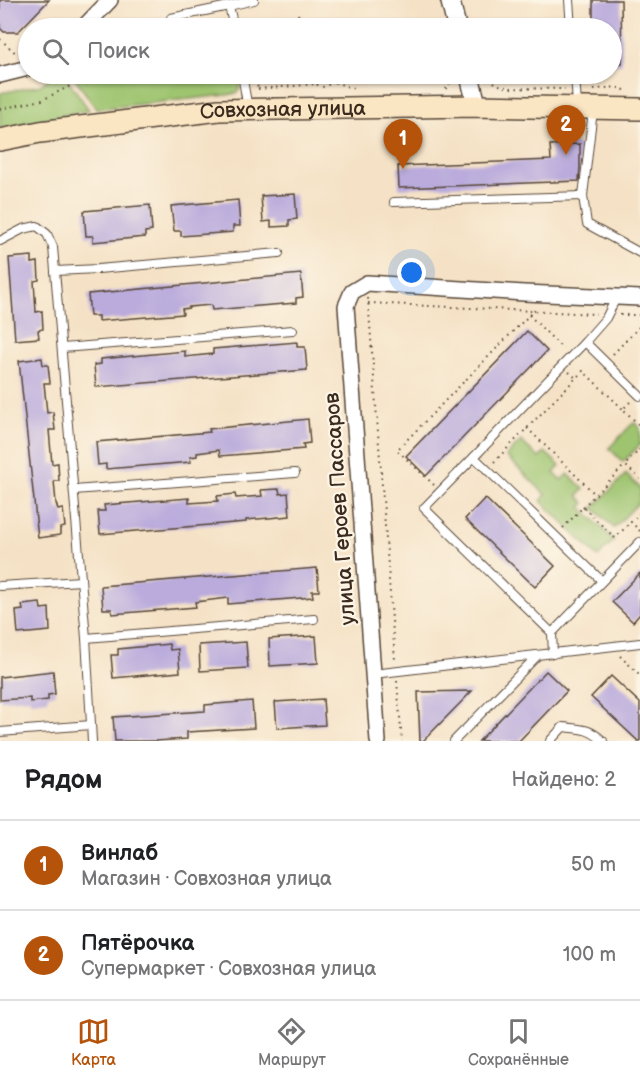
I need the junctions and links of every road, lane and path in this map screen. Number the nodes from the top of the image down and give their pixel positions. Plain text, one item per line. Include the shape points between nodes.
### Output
1 (110, 0) edge
2 (254, 0) edge
3 (450, 0) edge
4 (569, 0) edge
5 (229, 6) junction
6 (298, 14) dead end
7 (93, 18) edge
8 (171, 18) dead end
9 (232, 18) edge
10 (299, 18) edge
11 (454, 18) edge
12 (570, 18) edge
13 (0, 39) edge
14 (18, 57) edge
15 (18, 65) edge
16 (0, 75) edge
17 (74, 84) edge
18 (244, 84) edge
19 (257, 84) edge
20 (316, 84) joint
21 (329, 84) edge
22 (340, 84) edge
23 (472, 84) edge
24 (496, 84) edge
25 (577, 84) edge
26 (358, 90) dead end
27 (634, 100) edge
28 (582, 102) junction
29 (477, 106) junction
30 (0, 109) edge
31 (248, 110) junction
32 (0, 140) edge
33 (583, 196) junction
34 (394, 202) dead end
35 (0, 241) edge
36 (640, 253) edge
37 (279, 254) dead end
38 (56, 271) junction
39 (367, 283) junction
40 (549, 294) junction
41 (616, 298) junction
42 (640, 298) edge
43 (368, 303) junction
44 (533, 310) junction
45 (608, 314) junction
46 (529, 315) junction
47 (640, 315) edge
48 (640, 326) edge
49 (293, 330) dead end
50 (585, 342) junction
51 (62, 348) junction
52 (571, 357) junction
53 (605, 362) junction
54 (563, 366) junction
55 (576, 378) junction
56 (639, 395) edge
57 (623, 409) junction
58 (640, 426) edge
59 (527, 428) junction
60 (640, 449) edge
61 (474, 457) junction
62 (625, 465) junction
63 (487, 469) junction
64 (294, 473) dead end
65 (640, 479) edge
66 (74, 490) junction
67 (440, 492) junction
68 (596, 495) junction
69 (583, 507) junction
70 (640, 513) edge
71 (631, 522) junction
72 (640, 531) edge
73 (556, 536) junction
74 (640, 542) edge
75 (81, 581) junction
76 (602, 581) junction
77 (0, 586) edge
78 (314, 619) dead end
79 (552, 633) junction
80 (86, 638) junction
81 (640, 643) edge
82 (610, 646) junction
83 (553, 654) junction
84 (538, 655) junction
85 (396, 670) junction
86 (373, 674) junction
87 (640, 675) edge
88 (91, 725) junction
89 (0, 732) edge
90 (92, 741) edge
91 (378, 741) edge
92 (402, 741) edge
93 (454, 741) edge
94 (550, 741) edge
95 (603, 741) edge

1 - 7 street
2 - 5 lane
3 - 11 street
4 - 12 lane
5 - 8 lane
5 - 9 lane
6 - 10 path
13 - 14 path
15 - 16 street
17 - 30 path via 42,100
18 - 31 lane
19 - 20 path via 258,89
20 - 21 path
22 - 26 path
23 - 29 street
24 - 28 path
25 - 28 lane
27 - 28 main road, Совхозная улица
27 - 28 path via 622,88 604,87
28 - 29 main road, Совхозная улица
28 - 33 lane
29 - 31 main road, Совхозная улица
31 - 32 main road, Совхозная улица via 219,110
33 - 34 lane
33 - 36 lane via 587,224
35 - 38 lane via 37,226 47,234 53,247
37 - 38 lane
38 - 51 lane
39 - 40 street
39 - 43 path
39 - 86 street, улица Героев Пассаров via 352,292 346,306
40 - 41 street
40 - 44 path
41 - 42 street
41 - 45 lane
43 - 44 path
43 - 85 path
44 - 45 path
44 - 46 path
45 - 47 path
45 - 50 lane
46 - 52 path
46 - 67 path via 397,450
48 - 53 path
49 - 51 lane
50 - 52 lane
50 - 53 lane
51 - 66 lane
52 - 54 lane
53 - 56 lane
54 - 55 path
54 - 61 lane
55 - 57 path via 583,371
55 - 59 path
56 - 57 path
57 - 58 path
59 - 63 path
59 - 68 path
60 - 62 path
61 - 63 lane
61 - 67 lane
62 - 65 path
62 - 68 path
63 - 73 lane
64 - 66 lane
66 - 75 lane
67 - 79 lane via 424,508
68 - 69 path
69 - 71 path via 615,538
69 - 73 path
70 - 71 path
71 - 72 path
73 - 76 lane
74 - 76 lane
75 - 77 lane
75 - 80 lane
76 - 79 lane
78 - 80 lane
79 - 83 lane
80 - 88 lane
81 - 82 lane
82 - 83 lane
82 - 87 path
83 - 84 lane
84 - 85 lane
84 - 93 lane
85 - 86 lane
85 - 92 path
86 - 91 street, улица Героев Пассаров
88 - 89 lane
88 - 90 lane
94 - 95 lane via 563,728 585,730

